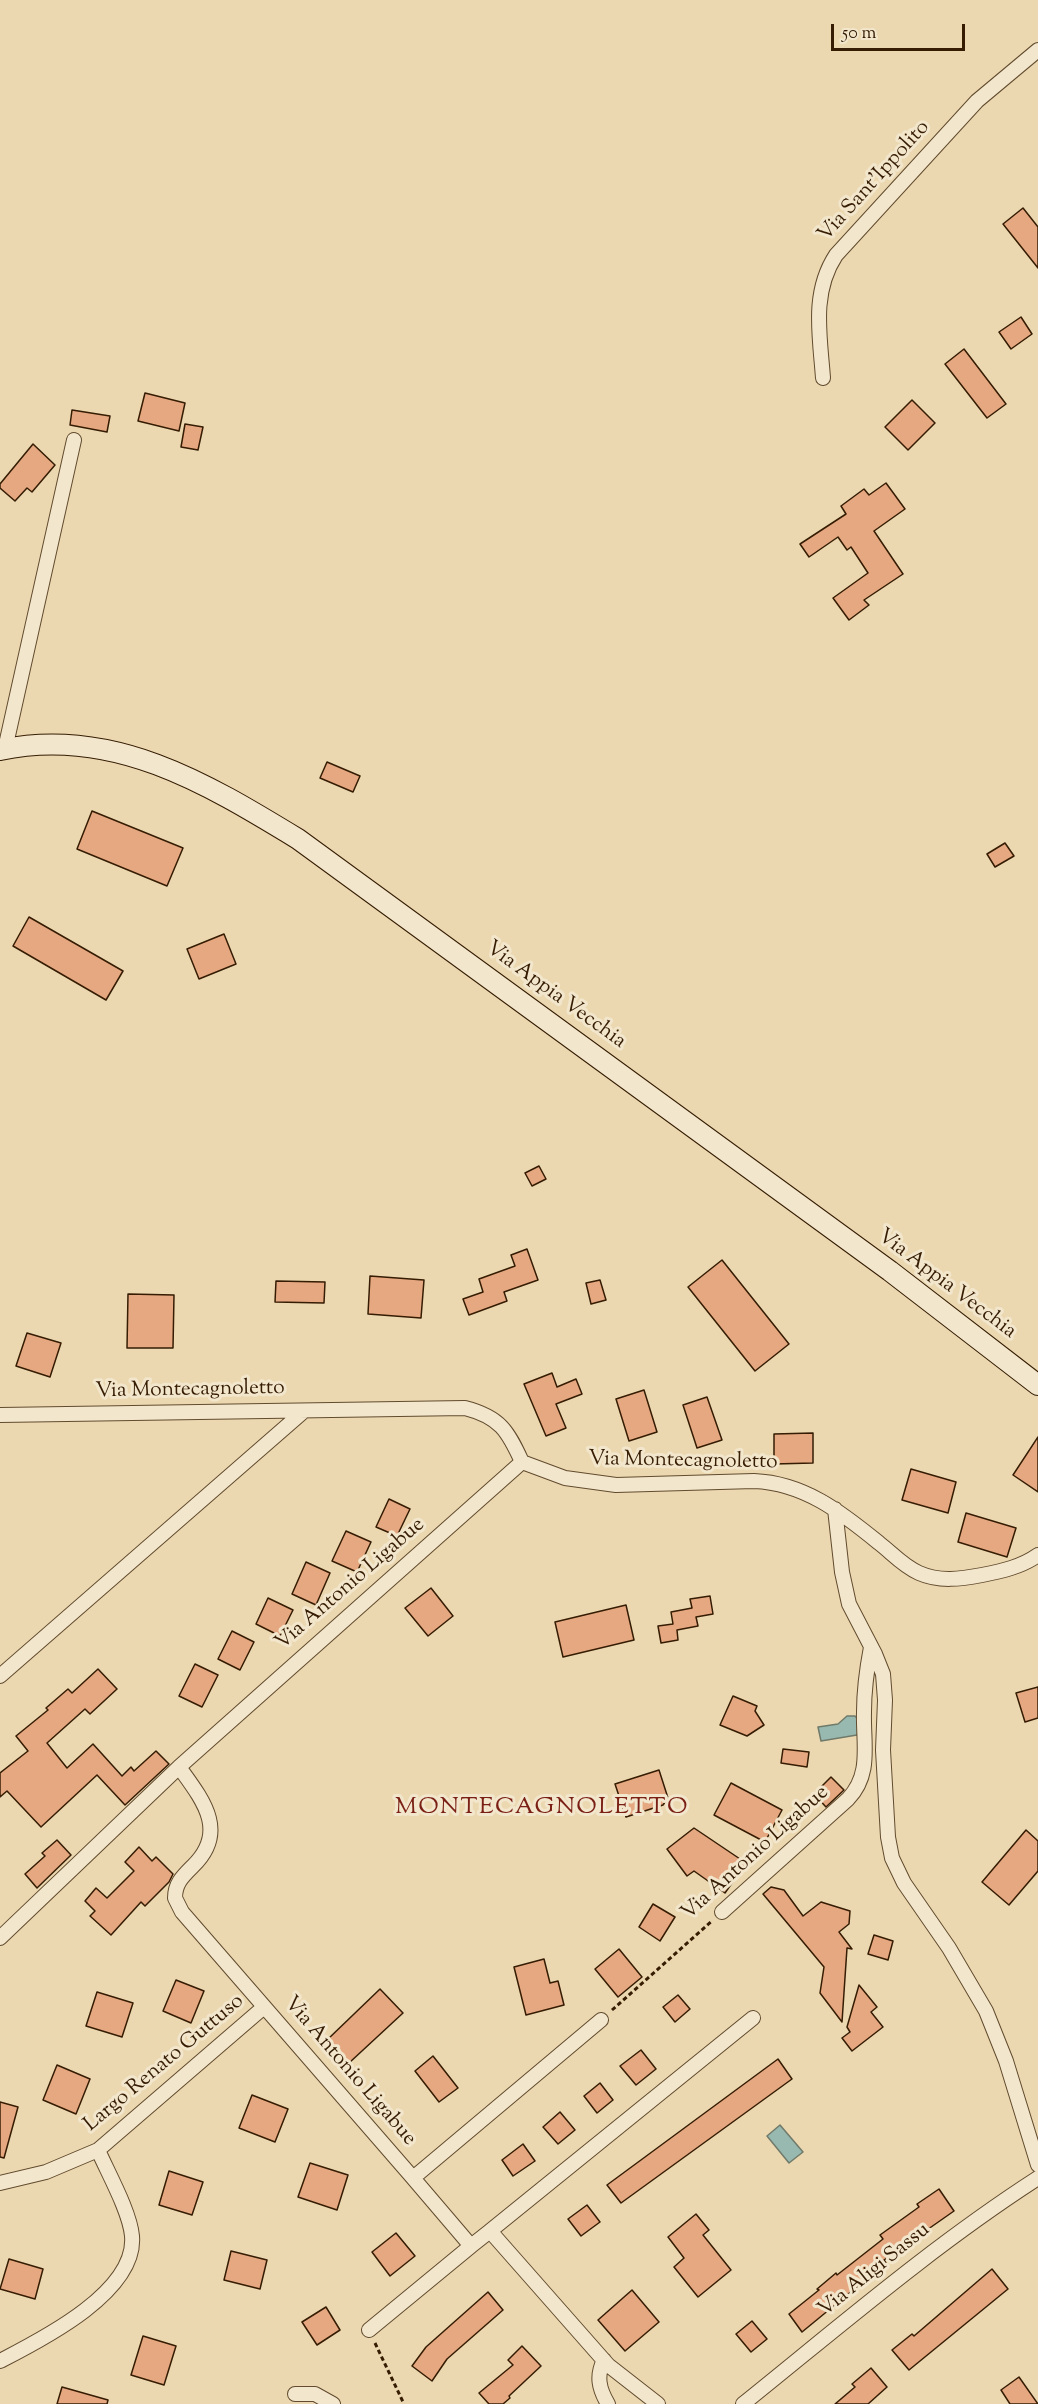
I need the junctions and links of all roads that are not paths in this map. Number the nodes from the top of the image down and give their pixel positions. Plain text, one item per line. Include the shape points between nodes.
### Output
1 (1038, 50) edge
2 (823, 378) dead end
3 (74, 440) dead end
4 (3, 750) edge
5 (1038, 1385) edge
6 (304, 1411) junction
7 (0, 1415) edge
8 (522, 1462) junction
9 (835, 1509) junction
10 (1038, 1555) edge
11 (871, 1647) junction
12 (0, 1676) edge
13 (179, 1767) junction
14 (722, 1912) road end
15 (0, 1938) edge
16 (264, 2007) junction
17 (753, 2018) dead end
18 (602, 2020) road end
19 (98, 2150) junction
20 (1038, 2166) edge
21 (413, 2178) junction
22 (1038, 2178) edge
23 (0, 2183) edge
24 (490, 2230) junction
25 (471, 2246) junction
26 (369, 2330) road end
27 (604, 2360) junction
28 (0, 2361) edge
29 (295, 2394) dead end
30 (333, 2404) edge
31 (608, 2404) edge
32 (658, 2404) edge
33 (744, 2404) edge

1 - 2 street, Via Sant'Ippolito via 976,101 836,255 825,277 818,306
3 - 4 street
4 - 5 main road, Via Appia Vecchia via 44,745 131,755 187,777 290,834 890,1271
6 - 7 street, Via Montecagnoletto
6 - 8 street, Via Montecagnoletto via 472,1410 501,1424
6 - 12 street
8 - 9 street, Via Montecagnoletto via 565,1478 616,1485 769,1481 794,1487
8 - 13 street, Via Antonio Ligabue
9 - 10 street, Via Montecagnoletto via 911,1569 940,1578 1000,1572
9 - 11 street via 849,1604
11 - 14 street, Via Antonio Ligabue via 861,1782 848,1799
11 - 20 street via 884,1681 883,1750 892,1858 986,2011 1006,2061
13 - 15 street
13 - 16 street, Via Antonio Ligabue via 207,1810 211,1833 203,1855 177,1885 177,1904
16 - 19 street, Largo Renato Guttuso
16 - 21 street, Via Antonio Ligabue
17 - 24 street
18 - 21 street, Via Antonio Ligabue
19 - 23 street, Largo Renato Guttuso via 66,2165
19 - 28 street via 130,2226 129,2258 107,2290 84,2311
21 - 25 street
22 - 33 street, Via Aligi Sassu via 930,2253
24 - 25 street
24 - 27 street
25 - 26 street
27 - 31 street via 599,2382
27 - 32 street
29 - 30 street via 315,2394

